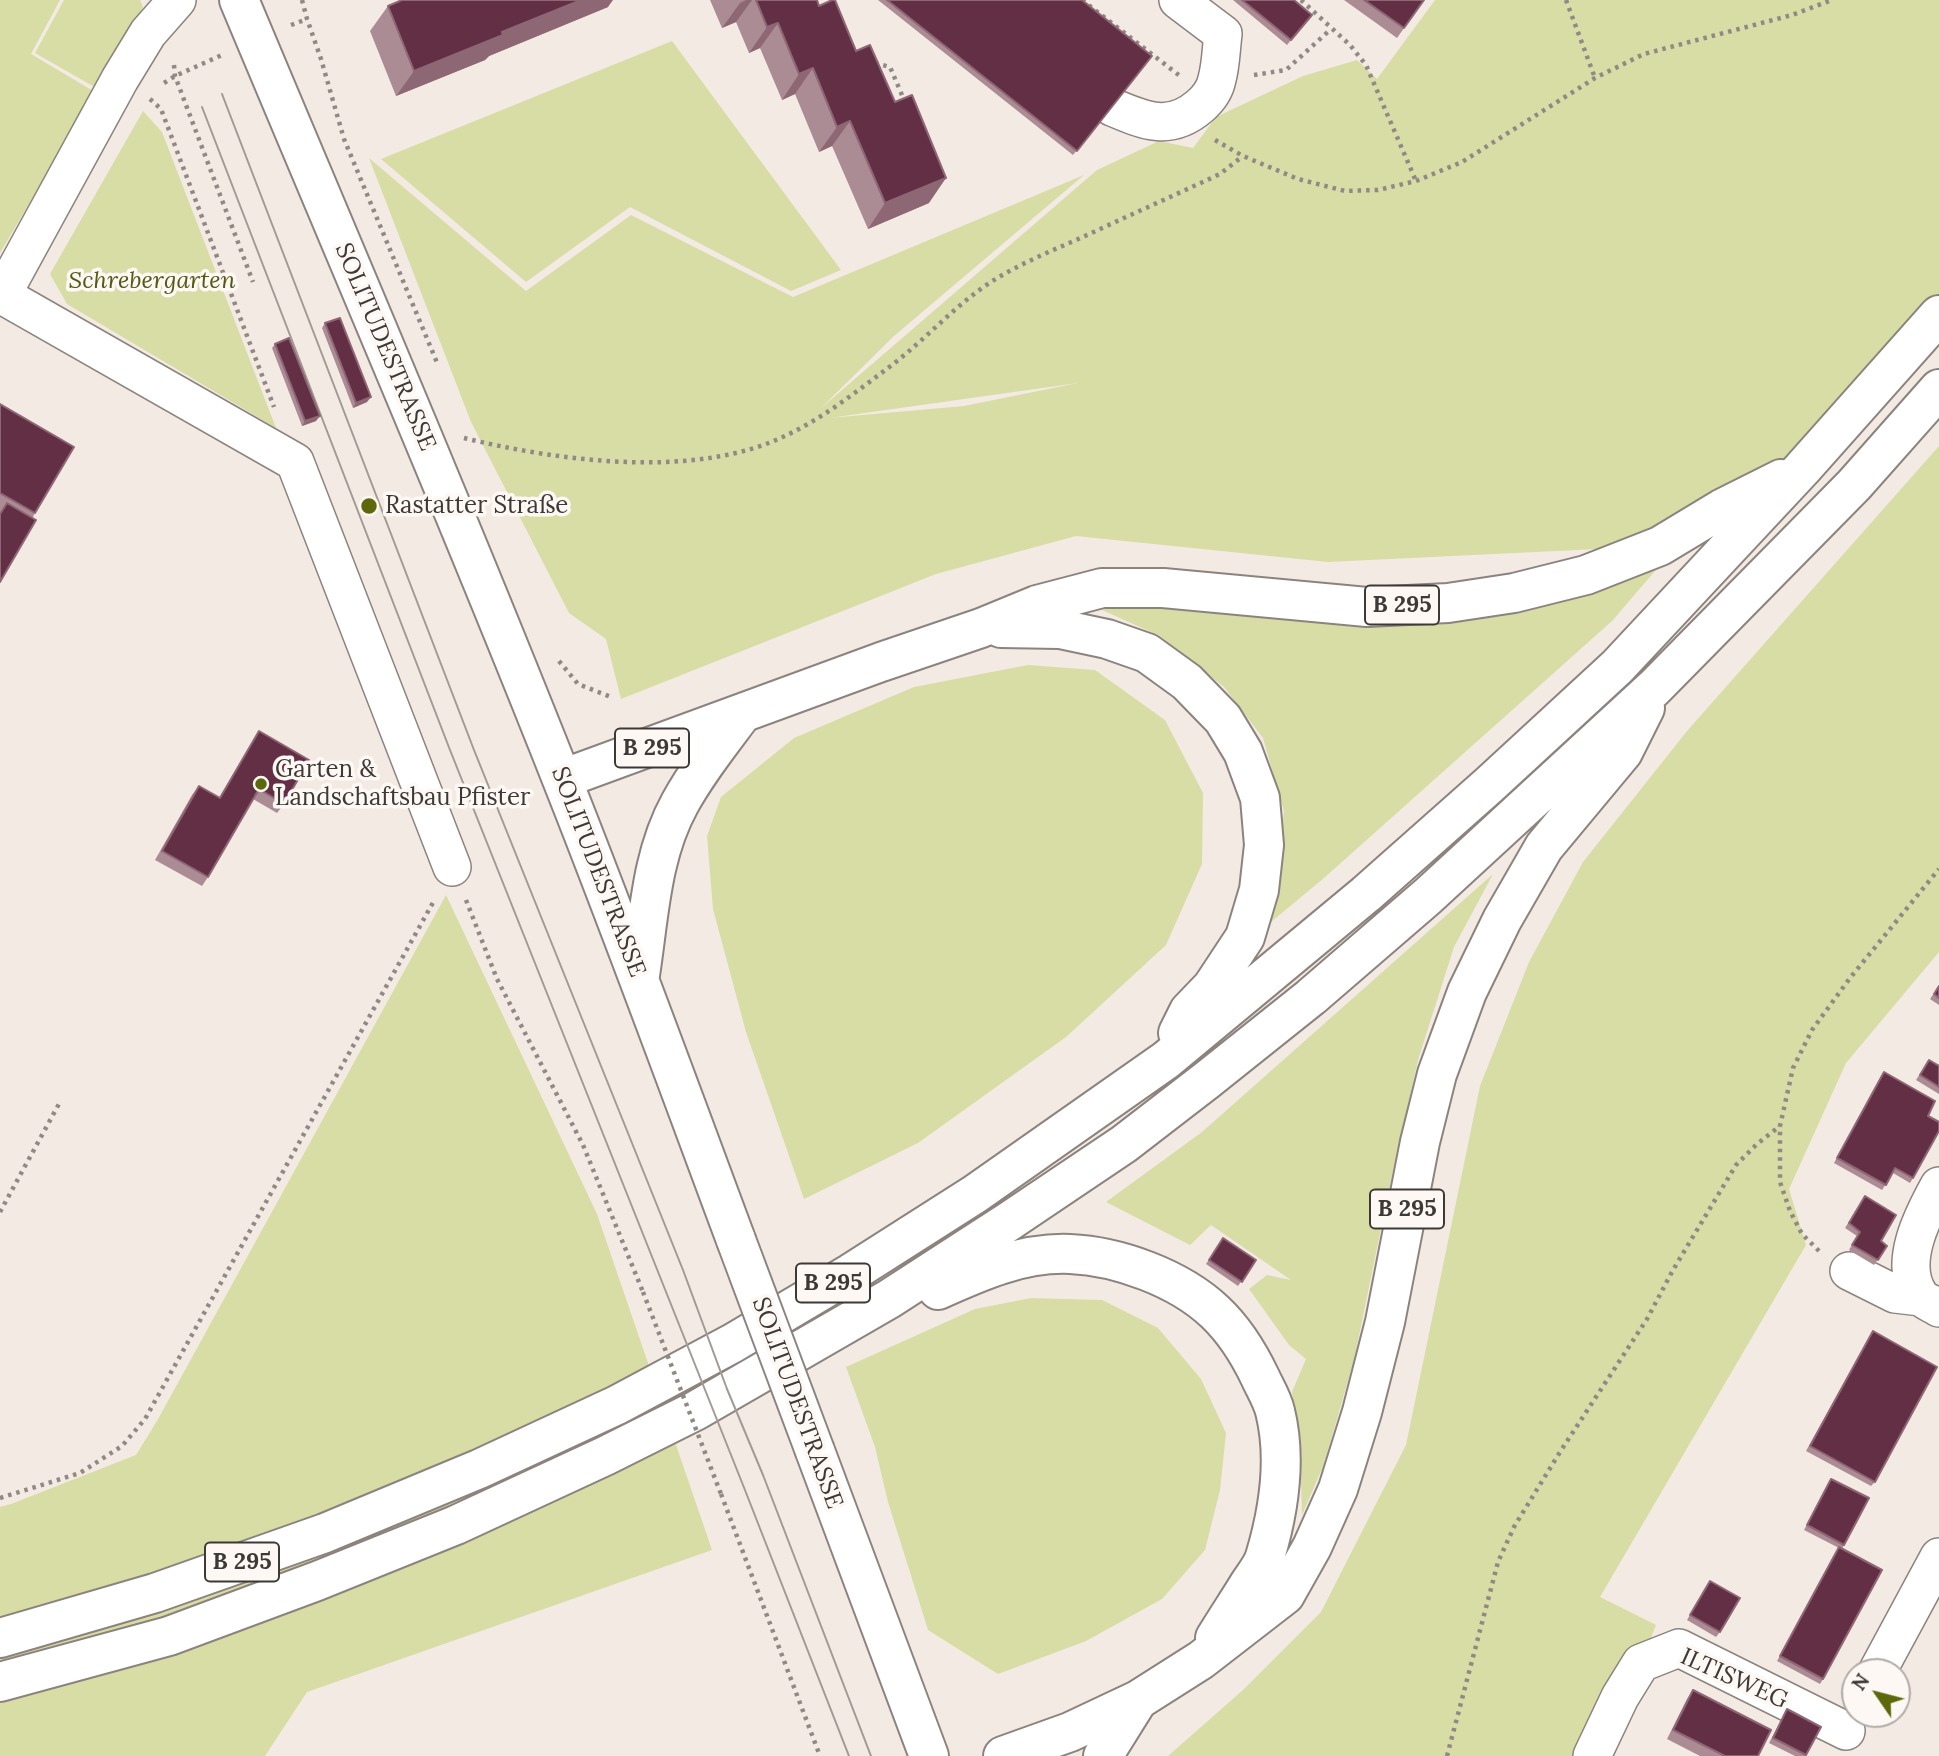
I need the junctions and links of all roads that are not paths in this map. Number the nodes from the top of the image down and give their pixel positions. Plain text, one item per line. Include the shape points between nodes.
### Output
1 (177, 0) edge
2 (239, 0) edge
3 (1178, 0) edge
4 (1112, 107) edge
5 (2, 295) edge
6 (1939, 315) edge
7 (1939, 389) edge
8 (1801, 469) junction
9 (981, 628) junction
10 (1655, 687) junction
11 (741, 715) junction
12 (562, 779) junction
13 (452, 867) road end
14 (639, 978) junction
15 (1166, 1060) junction
16 (1939, 1186) edge
17 (1849, 1272) road end
18 (889, 1300) junction
19 (1930, 1302) edge
20 (1939, 1557) edge
21 (0, 1638) edge
22 (1885, 1658) edge
23 (1201, 1660) junction
24 (0, 1682) edge
25 (1138, 1700) junction
26 (1844, 1734) edge
27 (929, 1756) edge
28 (1003, 1756) edge
29 (1103, 1756) edge
30 (1592, 1756) edge

1 - 5 street via 148,33 120,79
2 - 12 main road, SOLITUDESTRASSE
3 - 4 street via 1223,34 1213,90 1190,114 1168,123
5 - 13 street via 295,462
6 - 8 main road, B 295
7 - 10 main road, B 295 via 1854,485
8 - 9 main road, B 295 via 1660,546 1587,575 1514,593 1448,603 1367,607 1163,588 1102,589 1037,605
8 - 15 main road, B 295 via 1617,667 1558,722 1366,894
9 - 11 main road, B 295
9 - 15 main road, B 295 via 1060,629 1147,653 1187,682 1223,719 1243,752 1260,798 1264,845 1259,890 1245,937 1212,987 1189,1011
10 - 18 main road, B 295 via 1311,997 1124,1144
10 - 23 main road, B 295 via 1623,752 1544,847 1467,992 1437,1074 1420,1142 1363,1412 1338,1489 1312,1547 1284,1595
11 - 12 main road, B 295
11 - 14 main road, B 295 via 692,782 666,835 656,866
12 - 14 main road, SOLITUDESTRASSE
14 - 27 main road, SOLITUDESTRASSE, bridge
15 - 21 main road, B 295 via 975,1194 851,1273 617,1405 325,1533 155,1592
16 - 19 street via 1915,1240 1910,1271
17 - 19 street via 1895,1294
18 - 23 main road, B 295 via 937,1291 986,1268 1025,1257 1069,1254 1107,1258 1144,1270 1185,1289 1215,1312 1239,1342 1275,1409 1281,1450 1279,1499 1264,1560
18 - 24 main road, B 295 via 695,1411 456,1525 169,1636
20 - 22 street
23 - 25 main road, B 295
25 - 28 main road, B 295 via 1070,1732
25 - 29 main road, B 295
26 - 30 street, ILTISWEG via 1679,1648 1641,1663

